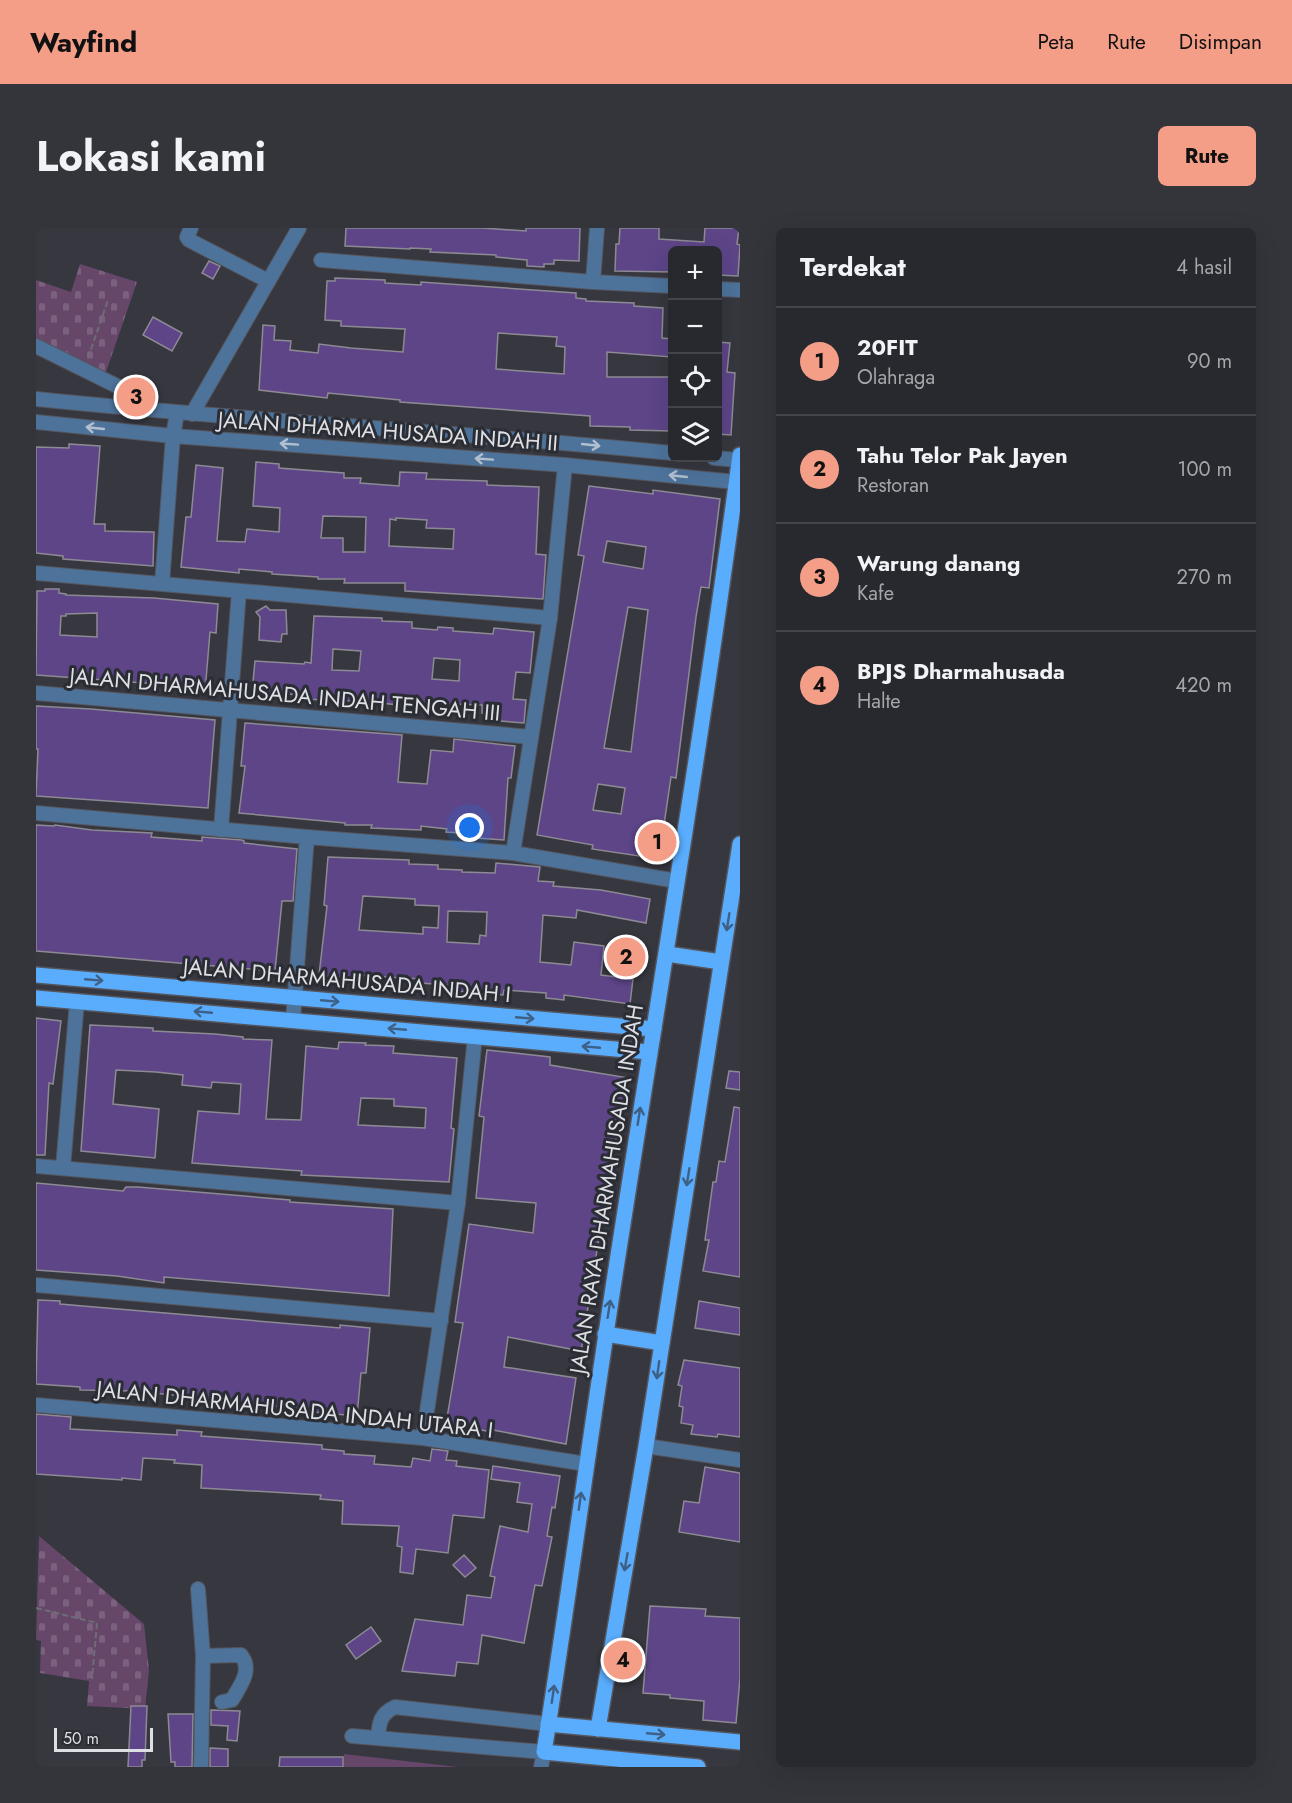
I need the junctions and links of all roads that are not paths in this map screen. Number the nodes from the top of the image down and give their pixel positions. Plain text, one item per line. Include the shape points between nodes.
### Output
1 (191, 228) edge
2 (299, 228) edge
3 (597, 228) edge
4 (321, 260) dead end
5 (268, 281) junction
6 (593, 282) junction
7 (668, 286) edge
8 (722, 289) edge
9 (740, 290) edge
10 (36, 346) edge
11 (36, 399) edge
12 (133, 409) junction
13 (177, 413) junction
14 (192, 414) junction
15 (36, 422) edge
16 (173, 436) junction
17 (668, 453) edge
18 (740, 455) edge
19 (722, 459) edge
20 (739, 460) edge
21 (565, 465) junction
22 (736, 482) junction
23 (36, 573) edge
24 (162, 584) junction
25 (239, 591) junction
26 (550, 618) junction
27 (36, 693) edge
28 (230, 710) junction
29 (531, 737) junction
30 (36, 813) edge
31 (221, 830) junction
32 (307, 837) junction
33 (740, 843) edge
34 (513, 853) junction
35 (677, 881) junction
36 (736, 895) edge
37 (667, 954) junction
38 (721, 962) junction
39 (36, 975) edge
40 (36, 998) edge
41 (295, 998) junction
42 (77, 1001) junction
43 (293, 1020) junction
44 (654, 1029) junction
45 (475, 1036) junction
46 (649, 1052) junction
47 (36, 1166) edge
48 (63, 1168) junction
49 (458, 1203) junction
50 (36, 1285) edge
51 (441, 1321) junction
52 (605, 1334) junction
53 (662, 1343) junction
54 (36, 1405) edge
55 (423, 1438) junction
56 (646, 1446) junction
57 (740, 1460) edge
58 (586, 1464) junction
59 (198, 1589) dead end
60 (203, 1656) junction
61 (222, 1702) dead end
62 (548, 1724) junction
63 (598, 1729) junction
64 (352, 1736) dead end
65 (378, 1738) junction
66 (740, 1742) edge
67 (542, 1760) edge
68 (656, 1765) edge
69 (201, 1767) edge
70 (698, 1767) edge

1 - 5 street via 189,240
2 - 5 street
3 - 6 street
4 - 6 street
5 - 14 street
6 - 7 street
8 - 9 street
10 - 12 street via 128,393
11 - 12 street, JALAN DHARMA HUSADA INDAH II
12 - 13 street, JALAN DHARMA HUSADA INDAH II
13 - 14 street, JALAN DHARMA HUSADA INDAH II
13 - 16 street
14 -> 17 street, JALAN DHARMA HUSADA INDAH II
16 -> 15 street, JALAN DHARMA HUSADA INDAH II
21 -> 16 street, JALAN DHARMA HUSADA INDAH II
16 - 24 street
18 - 20 main road, JALAN RAYA DHARMAHUSADA INDAH
19 - 20 street
20 - 22 main road, JALAN RAYA DHARMAHUSADA INDAH
22 -> 21 street, JALAN DHARMA HUSADA INDAH II
21 - 26 street
22 - 35 main road, JALAN RAYA DHARMAHUSADA INDAH
23 - 24 street
24 - 25 street
25 - 26 street
25 - 28 street
26 - 29 street
27 - 28 street, JALAN DHARMAHUSADA INDAH TENGAH III
28 - 29 street, JALAN DHARMAHUSADA INDAH TENGAH III
28 - 31 street
29 - 34 street
30 - 31 street
31 - 32 street
32 - 34 street
32 - 41 street
33 - 36 main road
34 - 35 street
35 - 37 main road, JALAN RAYA DHARMAHUSADA INDAH
36 -> 38 main road
37 - 38 main road
37 - 44 main road, JALAN RAYA DHARMAHUSADA INDAH
38 -> 53 main road
39 -> 41 main road, JALAN DHARMAHUSADA INDAH I
40 - 42 main road, JALAN DHARMAHUSADA INDAH I
41 - 43 street
41 -> 44 main road, JALAN DHARMAHUSADA INDAH I
43 -> 42 main road, JALAN DHARMAHUSADA INDAH I
42 - 48 street
45 -> 43 main road, JALAN DHARMAHUSADA INDAH I
44 - 46 main road, JALAN RAYA DHARMAHUSADA INDAH
46 -> 45 main road, JALAN DHARMAHUSADA INDAH I
45 - 49 street
52 -> 46 main road, JALAN RAYA DHARMAHUSADA INDAH
47 - 48 street
48 - 49 street
49 - 51 street
50 - 51 street
51 - 55 street
52 - 53 main road
52 - 58 main road, JALAN RAYA DHARMAHUSADA INDAH
53 -> 56 main road
54 - 55 street, JALAN DHARMAHUSADA INDAH UTARA I
55 - 58 street, JALAN DHARMAHUSADA INDAH UTARA I
56 - 57 street
56 -> 63 main road
62 -> 58 main road, JALAN RAYA DHARMAHUSADA INDAH
59 - 60 street
60 - 61 street via 241,1655 247,1666 232,1700
60 - 69 street
62 - 63 main road
62 - 65 street via 395,1707 380,1720
62 - 67 main road, JALAN RAYA DHARMAHUSADA INDAH
63 -> 66 main road
64 - 65 street
65 - 67 street
67 - 68 main road
68 - 70 main road

